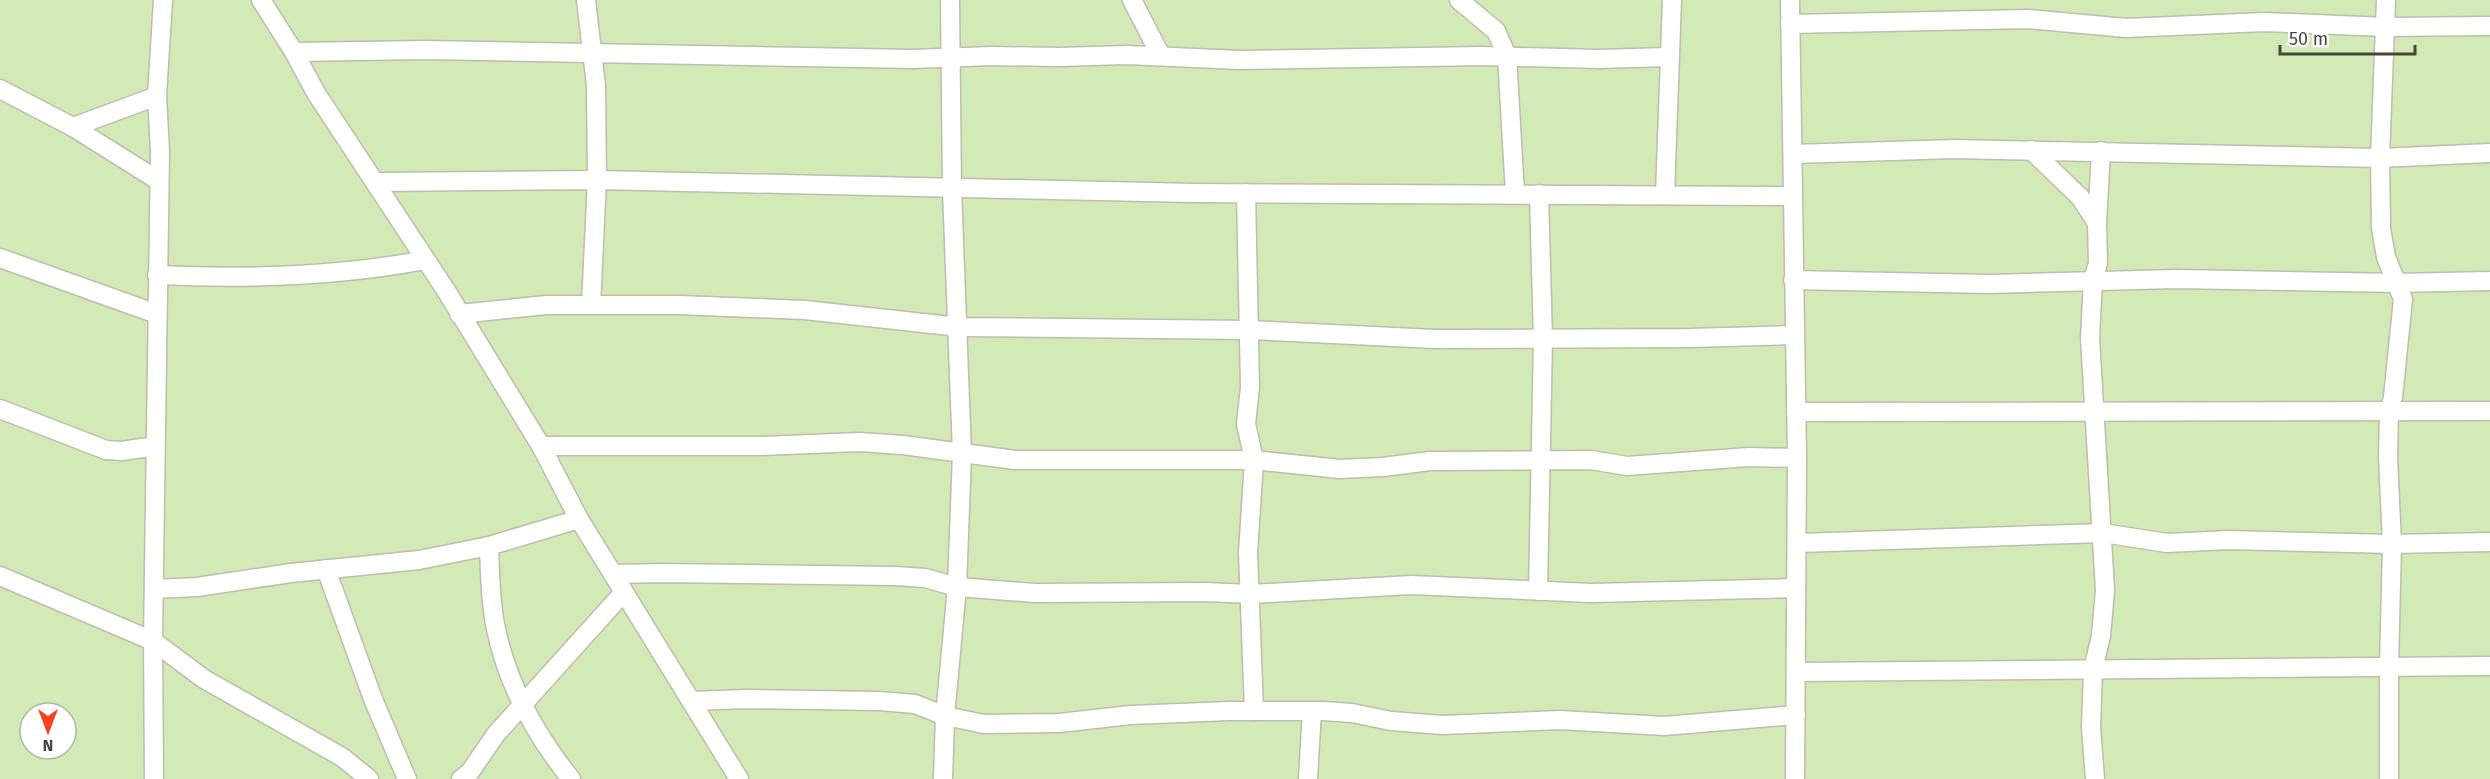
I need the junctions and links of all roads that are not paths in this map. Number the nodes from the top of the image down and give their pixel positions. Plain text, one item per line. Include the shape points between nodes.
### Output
1 (163, 0) edge
2 (261, 0) edge
3 (586, 0) edge
4 (950, 0) edge
5 (1132, 0) edge
6 (1459, 0) edge
7 (1672, 0) edge
8 (1790, 0) edge
9 (2386, 0) edge
10 (1790, 24) junction
11 (2490, 26) edge
12 (2386, 27) junction
13 (294, 52) junction
14 (593, 55) junction
15 (1161, 56) junction
16 (1507, 56) junction
17 (951, 57) junction
18 (1668, 57) junction
19 (0, 89) edge
20 (157, 96) junction
21 (73, 127) junction
22 (2031, 150) junction
23 (2101, 151) junction
24 (2490, 153) edge
25 (1793, 154) junction
26 (2380, 158) junction
27 (597, 180) junction
28 (159, 181) junction
29 (377, 182) junction
30 (952, 189) junction
31 (1246, 193) junction
32 (1515, 194) junction
33 (1539, 194) junction
34 (1665, 195) junction
35 (1793, 196) junction
36 (2097, 223) junction
37 (0, 258) edge
38 (425, 260) junction
39 (157, 275) junction
40 (1793, 280) junction
41 (2093, 280) junction
42 (2490, 281) edge
43 (2397, 283) junction
44 (591, 305) junction
45 (157, 314) junction
46 (459, 314) junction
47 (959, 327) junction
48 (1250, 330) junction
49 (1794, 335) junction
50 (1543, 340) junction
51 (0, 409) edge
52 (2490, 411) edge
53 (1796, 412) junction
54 (2389, 412) junction
55 (2095, 413) junction
56 (155, 446) junction
57 (541, 446) junction
58 (962, 454) junction
59 (1797, 458) junction
60 (1539, 459) junction
61 (1254, 460) junction
62 (579, 519) junction
63 (2103, 533) junction
64 (2490, 542) edge
65 (1798, 543) junction
66 (2392, 544) junction
67 (489, 546) junction
68 (326, 569) junction
69 (613, 574) junction
70 (0, 576) edge
71 (957, 587) junction
72 (1797, 588) junction
73 (154, 589) junction
74 (1538, 591) junction
75 (624, 592) junction
76 (1251, 594) junction
77 (153, 641) junction
78 (2490, 666) edge
79 (2389, 667) junction
80 (2093, 669) junction
81 (1797, 672) junction
82 (691, 701) junction
83 (522, 705) junction
84 (1254, 711) junction
85 (1312, 711) junction
86 (1796, 715) junction
87 (945, 716) junction
88 (154, 779) edge
89 (369, 779) edge
90 (407, 779) edge
91 (461, 779) edge
92 (571, 779) edge
93 (739, 779) edge
94 (944, 779) edge
95 (1308, 779) edge
96 (1795, 779) edge
97 (2095, 779) edge
98 (2389, 779) edge

1 - 20 street
2 - 13 street
3 - 14 street
4 - 17 street
5 - 15 street
6 - 16 street via 1496,31
7 - 18 street
8 - 10 street
9 - 12 street
10 - 12 street via 2028,19 2126,28 2265,22
10 - 25 street
11 - 12 street
12 - 26 street
13 - 14 street via 427,50
13 - 29 street via 316,93
14 - 17 street
14 - 27 street
15 - 16 street via 1240,60
15 - 17 street
16 - 18 street
16 - 32 street
17 - 30 street
18 - 34 street
19 - 21 street
20 - 21 street
20 - 28 street
21 - 28 street
22 - 23 street
22 - 25 street
22 - 36 street via 2080,197
23 - 26 street
23 - 36 street
24 - 26 street
25 - 35 street
26 - 43 street via 2382,241
27 - 29 street
27 - 30 street
27 - 44 street
28 - 39 street
29 - 38 street
30 - 31 street
30 - 47 street
31 - 32 street
31 - 48 street
32 - 33 street
33 - 34 street
33 - 50 street
34 - 35 street
35 - 40 street
36 - 41 street via 2098,263
37 - 45 street
38 - 39 street via 273,276
38 - 46 street
39 - 45 street
40 - 41 street via 1989,284
40 - 49 street
41 - 43 street
41 - 55 street via 2090,338
42 - 43 street
43 - 54 street via 2403,310
44 - 46 street via 546,305
44 - 47 street via 679,304 805,310
45 - 56 street
46 - 57 street
47 - 48 street
47 - 58 street
48 - 50 street
48 - 61 street via 1246,424
49 - 50 street
49 - 53 street
50 - 60 street
51 - 56 street via 106,450
52 - 54 street
53 - 55 street
53 - 59 street
54 - 55 street
54 - 66 street
55 - 63 street
56 - 73 street
57 - 58 street via 859,442
57 - 62 street
58 - 61 street via 1015,460
58 - 71 street
59 - 60 street via 1749,457 1627,466 1591,460
59 - 65 street
60 - 61 street via 1430,461 1340,469
60 - 74 street
61 - 76 street via 1248,553
62 - 67 street
62 - 69 street
63 - 65 street
63 - 66 street via 2167,543 2266,540
63 - 80 street via 2105,590
64 - 66 street
65 - 72 street
66 - 79 street
67 - 68 street via 419,560
67 - 83 street via 495,624
68 - 73 street
68 - 90 street
69 - 71 street via 895,576 924,578
69 - 75 street
70 - 77 street
71 - 76 street via 1035,592
71 - 87 street
72 - 74 street
72 - 81 street
73 - 77 street
74 - 76 street via 1411,585
75 - 82 street
75 - 83 street
76 - 84 street
77 - 88 street
77 - 89 street via 204,679 342,757
78 - 79 street
79 - 80 street
79 - 98 street
80 - 81 street
80 - 97 street via 2091,727
81 - 86 street
82 - 87 street via 879,701 915,704
82 - 93 street
83 - 91 street
83 - 92 street via 536,732
84 - 85 street
84 - 87 street via 1025,724 984,724
85 - 86 street via 1443,725 1569,720 1664,726
85 - 95 street
86 - 96 street
87 - 94 street

